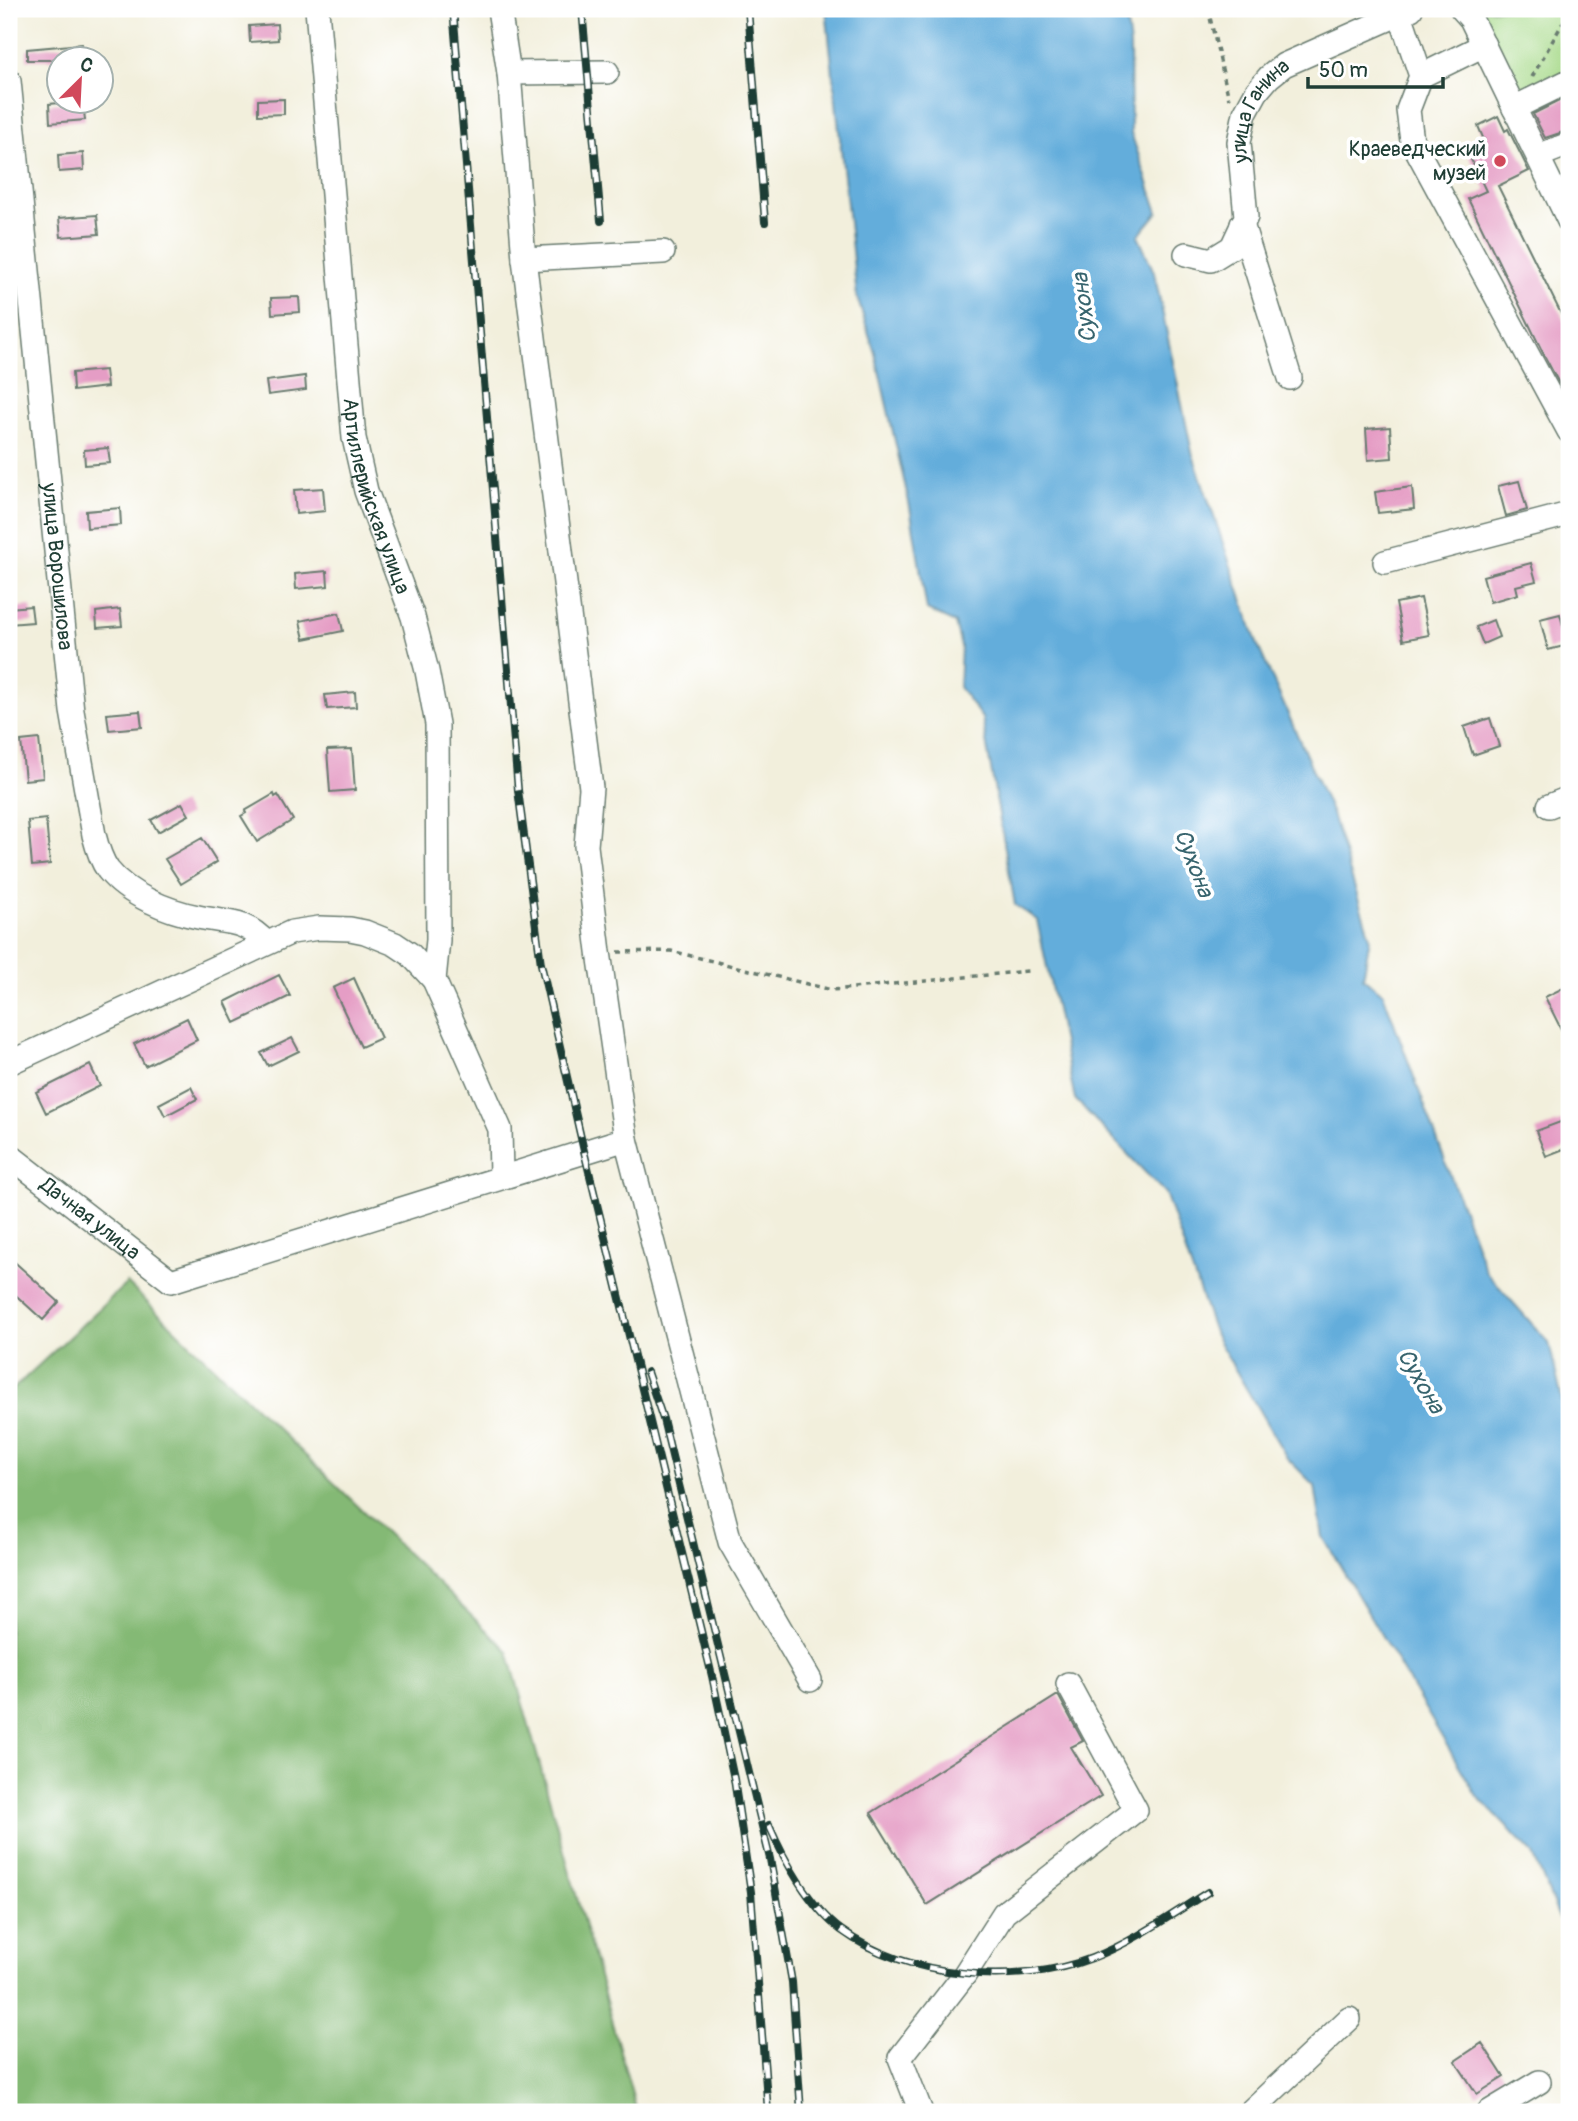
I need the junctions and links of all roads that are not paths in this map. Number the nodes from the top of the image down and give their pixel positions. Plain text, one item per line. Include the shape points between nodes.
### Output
1 (317, 9) edge
2 (499, 9) edge
3 (1462, 9) edge
4 (1406, 11) edge
5 (1484, 46) junction
6 (607, 72) dead end
7 (509, 73) junction
8 (1421, 76) junction
9 (9, 81) edge
10 (1569, 81) edge
11 (1514, 108) junction
12 (1569, 144) edge
13 (1538, 156) junction
14 (1569, 221) edge
15 (1242, 225) junction
16 (663, 252) dead end
17 (1186, 254) dead end
18 (524, 259) junction
19 (1290, 378) dead end
20 (1569, 431) edge
21 (1569, 514) edge
22 (1385, 562) dead end
23 (266, 943) junction
24 (435, 980) junction
25 (9, 1063) edge
26 (626, 1139) junction
27 (9, 1155) edge
28 (502, 1176) junction
29 (810, 1680) dead end
30 (1068, 1684) dead end
31 (1349, 2019) dead end
32 (1539, 2082) dead end
33 (921, 2112) edge
34 (1250, 2112) edge
35 (1489, 2112) edge

1 - 24 street, Артиллерийская улица via 354,438 366,491 413,617 437,723
2 - 7 street
3 - 5 street
4 - 8 street
4 - 15 street, улица Ганина via 1284,65 1257,91 1245,113 1239,142 1246,217
5 - 8 street
5 - 11 street
6 - 7 street
7 - 18 street
8 - 20 street via 1408,110 1412,141
9 - 23 street, улица Ворошилова via 72,711 96,844 107,869 139,894 178,913 245,925
10 - 11 street
11 - 13 street
12 - 13 street
13 - 14 street
15 - 17 street via 1232,247 1211,260
15 - 19 street
16 - 18 street
18 - 26 street via 591,788 586,846
21 - 22 street
23 - 24 street, Артиллерийская улица via 292,932 319,928 365,932 410,954
23 - 25 street, Артиллерийская улица
24 - 28 street, Артиллерийская улица via 500,1129
26 - 28 street
26 - 29 street via 730,1542
27 - 28 street, Дачная улица via 171,1281
30 - 33 street via 1136,1810 1004,1913 965,1974 900,2058
31 - 34 street
32 - 35 street

